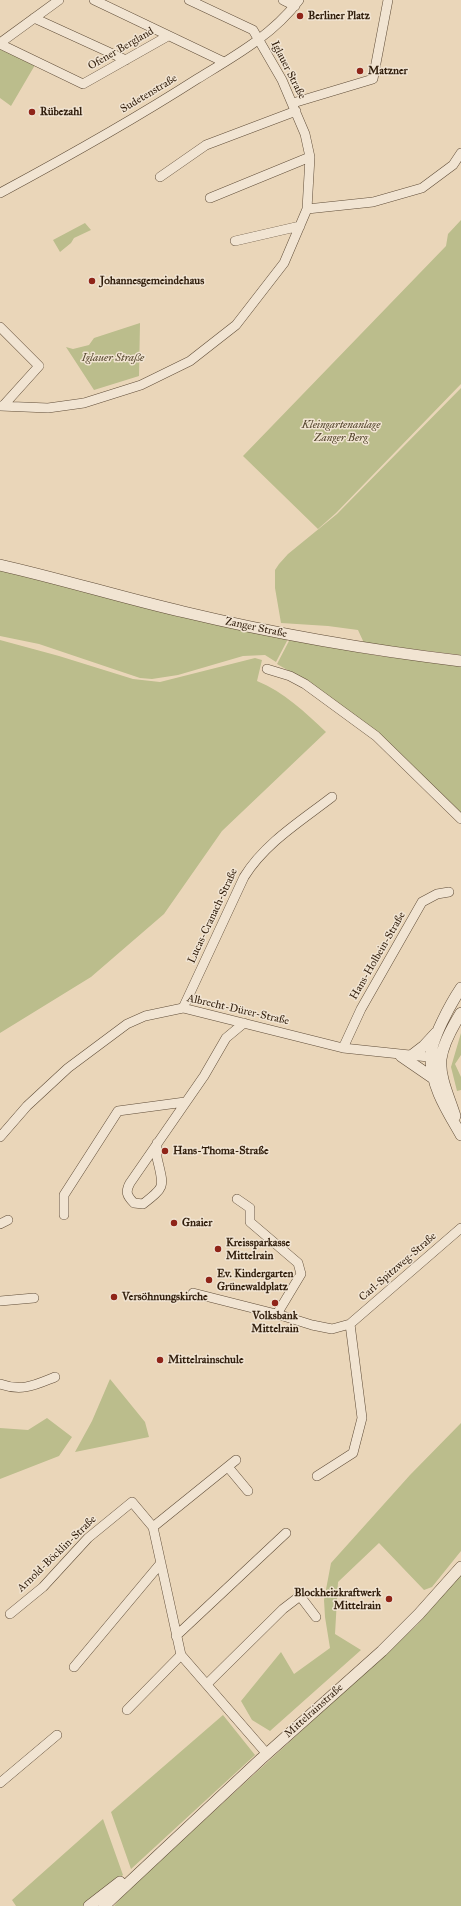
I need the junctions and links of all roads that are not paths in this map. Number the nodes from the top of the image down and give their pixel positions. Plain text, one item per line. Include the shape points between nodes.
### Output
1 (59, 0) edge
2 (94, 0) edge
3 (189, 0) edge
4 (283, 0) edge
5 (388, 0) edge
6 (297, 3) edge
7 (34, 18) junction
8 (168, 36) junction
9 (258, 39) junction
10 (0, 44) edge
11 (126, 60) junction
12 (224, 62) junction
13 (294, 107) junction
14 (461, 153) edge
15 (310, 157) junction
16 (160, 177) dead end
17 (0, 193) edge
18 (210, 198) dead end
19 (307, 209) junction
20 (300, 226) junction
21 (235, 241) dead end
22 (0, 327) edge
23 (2, 406) edge
24 (0, 560) edge
25 (0, 565) edge
26 (54, 577) junction
27 (461, 661) edge
28 (267, 669) dead end
29 (332, 797) dead end
30 (461, 819) edge
31 (449, 892) dead end
32 (461, 988) edge
33 (183, 1008) junction
34 (461, 1013) edge
35 (244, 1023) junction
36 (439, 1029) junction
37 (343, 1048) junction
38 (406, 1056) junction
39 (436, 1058) junction
40 (433, 1078) junction
41 (185, 1102) junction
42 (461, 1135) edge
43 (0, 1137) edge
44 (157, 1143) junction
45 (237, 1199) dead end
46 (64, 1216) dead end
47 (461, 1228) edge
48 (193, 1294) dead end
49 (34, 1298) dead end
50 (0, 1301) edge
51 (277, 1314) junction
52 (350, 1324) junction
53 (55, 1377) dead end
54 (0, 1384) edge
55 (236, 1460) dead end
56 (228, 1467) junction
57 (318, 1476) dead end
58 (248, 1491) dead end
59 (152, 1527) junction
60 (286, 1532) dead end
61 (161, 1563) junction
62 (461, 1567) edge
63 (10, 1614) dead end
64 (316, 1617) dead end
65 (176, 1636) junction
66 (181, 1655) junction
67 (74, 1667) dead end
68 (207, 1684) junction
69 (127, 1710) dead end
70 (57, 1735) dead end
71 (266, 1754) junction
72 (0, 1783) edge
73 (162, 1850) junction
74 (88, 1906) edge
75 (104, 1906) edge

1 - 7 street
2 - 8 street
3 - 9 street, Iglauer Straße via 253,30
4 - 6 street
5 - 13 street via 373,79
6 - 9 street, Sudetenstraße via 281,21
7 - 10 street
7 - 11 street
8 - 11 street, Ofener Bergland
8 - 12 street
9 - 12 street, Sudetenstraße
9 - 13 street, Iglauer Straße via 282,80
10 - 11 street, Ofener Bergland via 83,84
12 - 17 street, Sudetenstraße via 66,158
13 - 15 street, Iglauer Straße via 305,134
13 - 16 street, Iglauer Straße via 206,145
14 - 19 street via 453,165 422,188 373,202
15 - 18 street
15 - 19 street, Iglauer Straße
19 - 20 street, Iglauer Straße
20 - 21 street
20 - 23 street, Iglauer Straße via 284,263 236,325 190,361 141,385 84,403 48,408
22 - 23 street, Iglauer Straße via 39,366
24 - 26 street, Zanger Straße
25 - 26 street, Zanger Straße
26 - 27 street, Zanger Straße via 183,612 290,635
28 - 30 street via 305,684 376,736
29 - 33 street, Lucas-Cranach-Straße via 267,848 252,863
31 - 37 street, Hans-Holbein-Straße via 437,894 422,902 361,1009
32 - 36 street
33 - 35 street, Albrecht-Dürer-Straße
33 - 43 street, Albrecht-Dürer-Straße via 145,1016 127,1024 68,1068 27,1106
34 - 39 street
35 - 37 street, Albrecht-Dürer-Straße
35 - 41 street via 226,1038 218,1055
36 - 38 street via 424,1046
36 - 39 street
37 - 38 street, Albrecht-Dürer-Straße
38 - 39 street, Albrecht-Dürer-Straße
38 - 40 street
39 - 40 street
39 - 42 street
40 - 42 street via 440,1098
41 - 44 street
41 - 46 street via 118,1111 64,1195
44 - 44 street via 126,1190 129,1198 138,1204 148,1200 162,1187 163,1180 157,1161
45 - 51 street via 250,1208 250,1222 298,1263 301,1274
47 - 52 street, Carl-Spitzweg-Straße
48 - 51 street, Carl-Spitzweg-Straße
49 - 50 street
51 - 52 street, Carl-Spitzweg-Straße via 332,1329
52 - 57 street via 362,1418 353,1452
53 - 54 street via 32,1387 12,1388
55 - 56 street
56 - 58 street
56 - 59 street
59 - 61 street, Arnold-Böcklin-Straße
59 - 63 street, Arnold-Böcklin-Straße via 132,1502 88,1538 43,1587
60 - 65 street
61 - 65 street, Arnold-Böcklin-Straße
61 - 67 street
62 - 71 street, Mittelrainstraße via 382,1651
64 - 68 street via 300,1596 283,1609
65 - 66 street, Arnold-Böcklin-Straße
66 - 68 street, Arnold-Böcklin-Straße
66 - 69 street
68 - 71 street, Arnold-Böcklin-Straße
70 - 72 street
71 - 73 street, Mittelrainstraße
73 - 74 street, Mittelrainstraße
73 - 75 street, Mittelrainstraße

